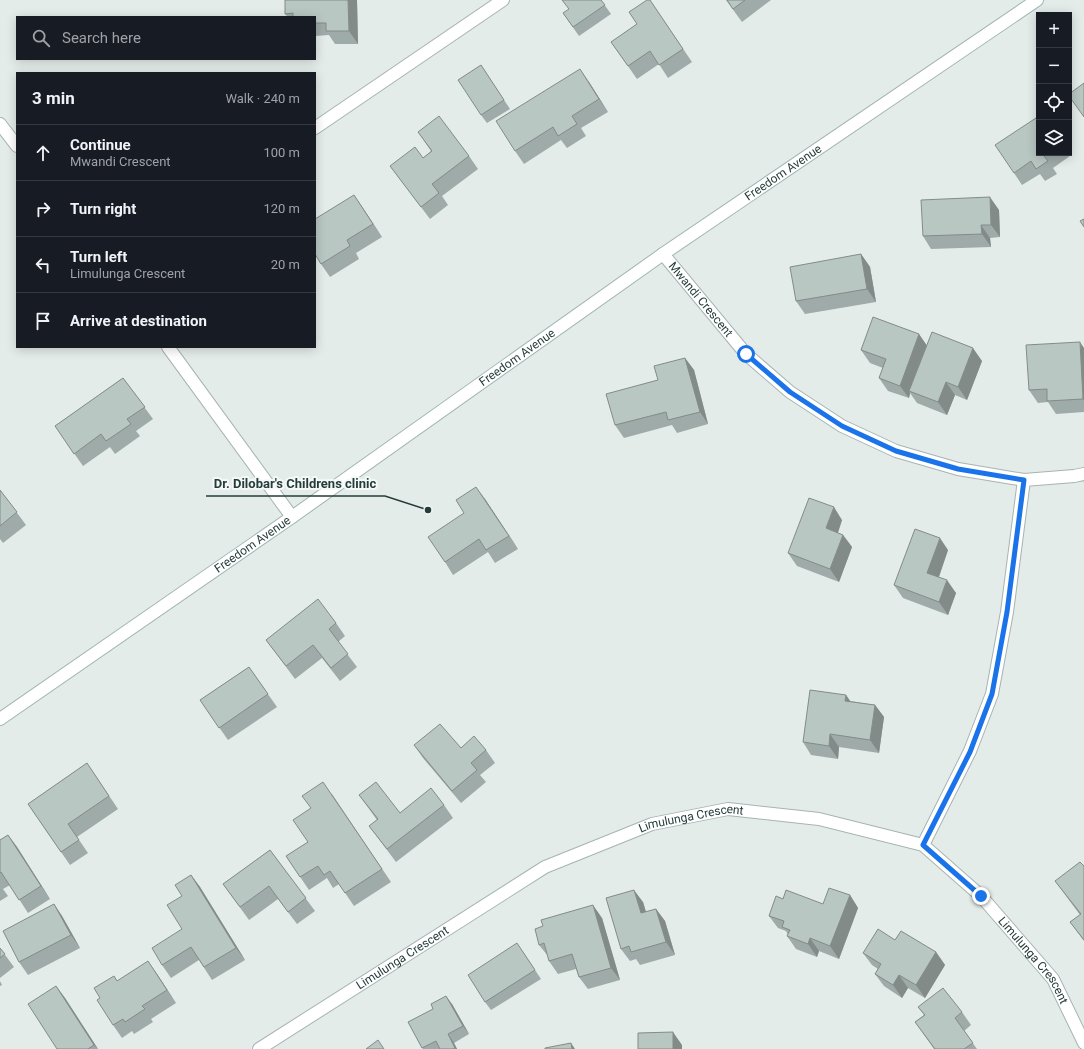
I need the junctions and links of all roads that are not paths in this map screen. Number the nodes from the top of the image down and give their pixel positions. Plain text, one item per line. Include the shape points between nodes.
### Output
1 (503, 0) edge
2 (1037, 0) edge
3 (0, 124) edge
4 (316, 127) edge
5 (16, 145) edge
6 (663, 254) junction
7 (169, 348) edge
8 (1084, 474) edge
9 (1024, 480) junction
10 (292, 517) junction
11 (0, 719) edge
12 (923, 845) junction
13 (1084, 1043) edge
14 (259, 1049) edge

1 - 4 street
2 - 6 street, Freedom Avenue
3 - 5 street
6 - 9 street, Mwandi Crescent via 746,354 790,392 842,426 896,451 958,469
6 - 10 street, Freedom Avenue
7 - 10 street
8 - 9 street, Mwandi Crescent
9 - 12 street via 1007,612 992,694 970,752
10 - 11 street, Freedom Avenue
12 - 13 street, Limulunga Crescent via 981,896 1053,979
12 - 14 street, Limulunga Crescent via 819,819 728,809 652,824 545,867

